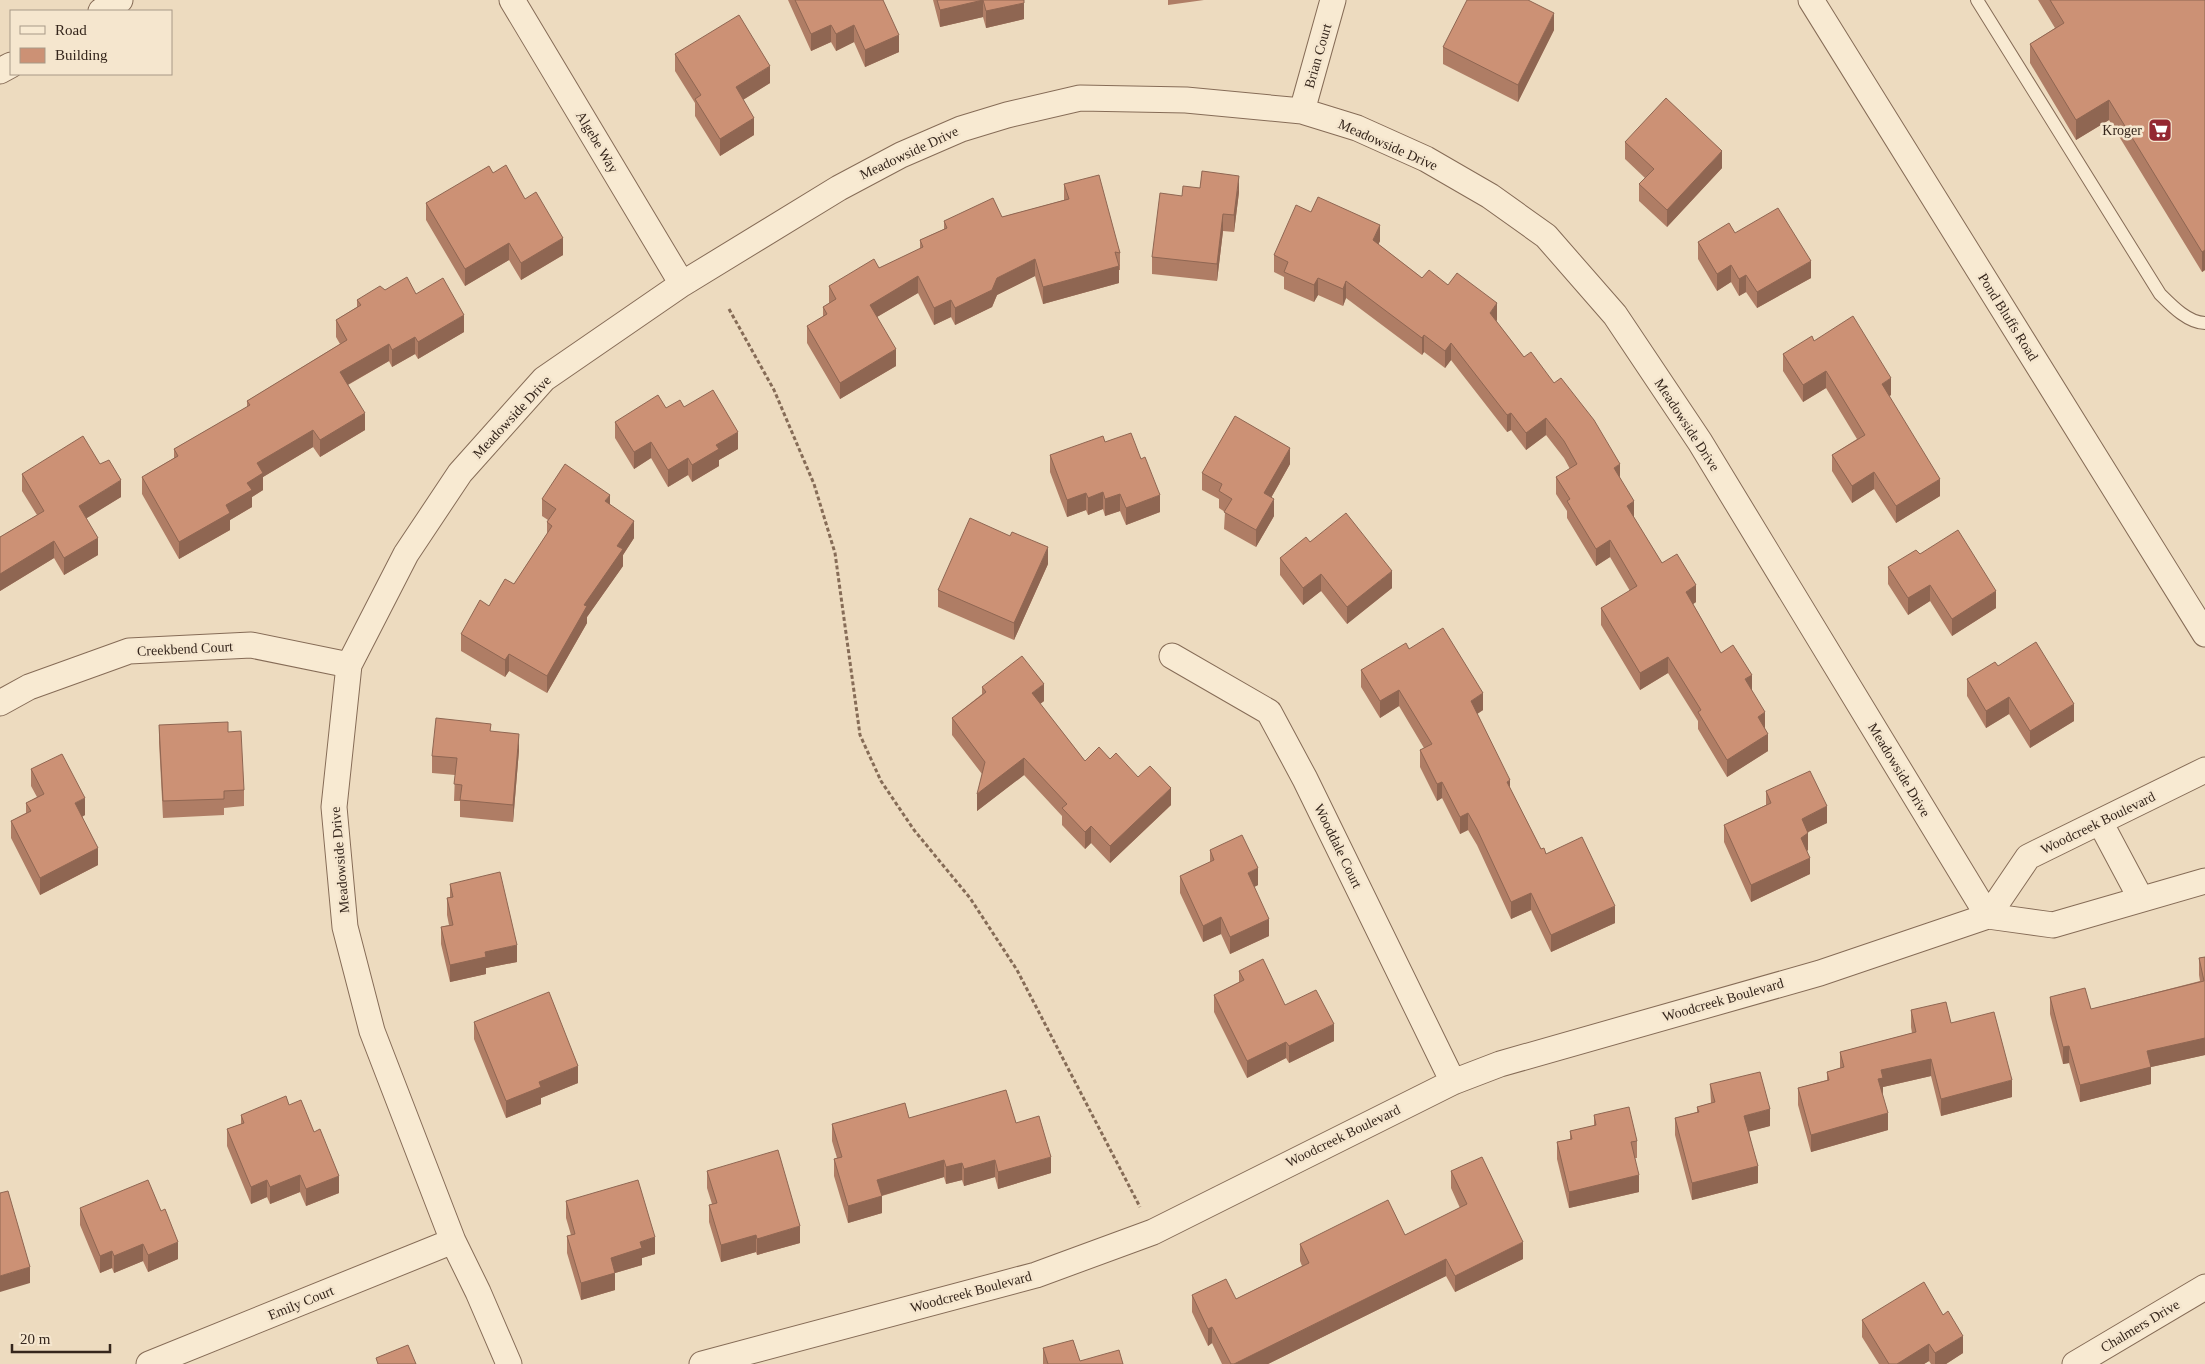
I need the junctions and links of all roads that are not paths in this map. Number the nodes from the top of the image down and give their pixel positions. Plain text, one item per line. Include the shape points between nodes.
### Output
1 (120, 0) edge
2 (512, 0) edge
3 (1334, 0) edge
4 (1811, 0) edge
5 (1976, 0) edge
6 (103, 10) edge
7 (1302, 111) junction
8 (682, 284) junction
9 (2205, 323) edge
10 (2205, 634) edge
11 (1172, 656) dead end
12 (349, 665) junction
13 (0, 704) edge
14 (2205, 770) edge
15 (2100, 822) junction
16 (2205, 881) edge
17 (2141, 899) junction
18 (1988, 916) junction
19 (1453, 1082) junction
20 (453, 1241) junction
21 (2205, 1287) edge
22 (149, 1364) edge
23 (509, 1364) edge
24 (702, 1364) edge
25 (2075, 1364) edge

1 - 6 street
2 - 8 street, Algebe Way
3 - 7 street, Brian Court
4 - 10 street, Pond Bluffs Road
5 - 9 lane via 2160,294 2176,310
7 - 8 street, Meadowside Drive via 1186,100 1080,98 1007,115 962,128 901,155 839,188
7 - 18 street, Meadowside Drive via 1357,128 1426,159 1490,196 1546,236 1615,315 1700,442
8 - 12 street, Meadowside Drive via 544,379 460,473 406,554
11 - 19 street, Wooddale Court via 1269,712
12 - 13 street, Creekbend Court via 251,646 129,651 29,687
12 - 20 street, Meadowside Drive via 334,807 345,927 372,1031
14 - 15 street, Woodcreek Boulevard
15 - 17 street
15 - 18 street, Woodcreek Boulevard via 2028,857
16 - 17 street, Woodcreek Boulevard
17 - 18 street, Woodcreek Boulevard via 2053,925
18 - 19 street, Woodcreek Boulevard via 1820,973 1500,1064
19 - 24 street, Woodcreek Boulevard via 1153,1232 1036,1275
20 - 22 street, Emily Court
20 - 23 street, Meadowside Drive
21 - 25 street, Chalmers Drive

